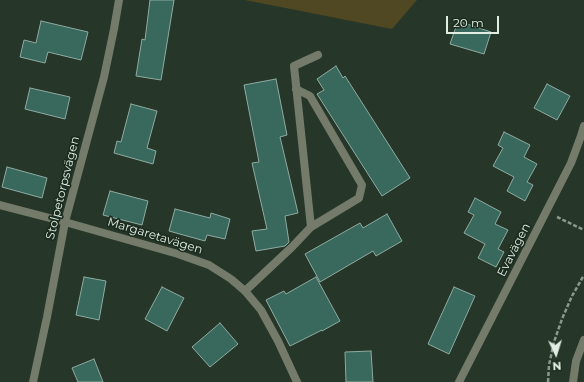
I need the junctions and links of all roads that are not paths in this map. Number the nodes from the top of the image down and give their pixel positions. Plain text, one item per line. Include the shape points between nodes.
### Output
1 (119, 0) edge
2 (318, 55) dead end
3 (296, 89) junction
4 (584, 126) edge
5 (0, 205) edge
6 (65, 222) junction
7 (310, 227) junction
8 (245, 291) junction
9 (584, 340) edge
10 (33, 382) edge
11 (297, 382) edge
12 (459, 382) edge
13 (573, 382) edge

1 - 6 street, Stolpetorpsvägen via 104,77
2 - 3 street via 294,66
3 - 7 street
3 - 7 street via 310,96 362,185 359,198
4 - 12 street, Evavägen via 571,163
5 - 6 street, Margaretavägen
6 - 8 street, Margaretavägen via 209,265
6 - 10 street, Stolpetorpsvägen
7 - 8 street
8 - 11 street, Margaretavägen via 261,310
9 - 13 street via 576,361

